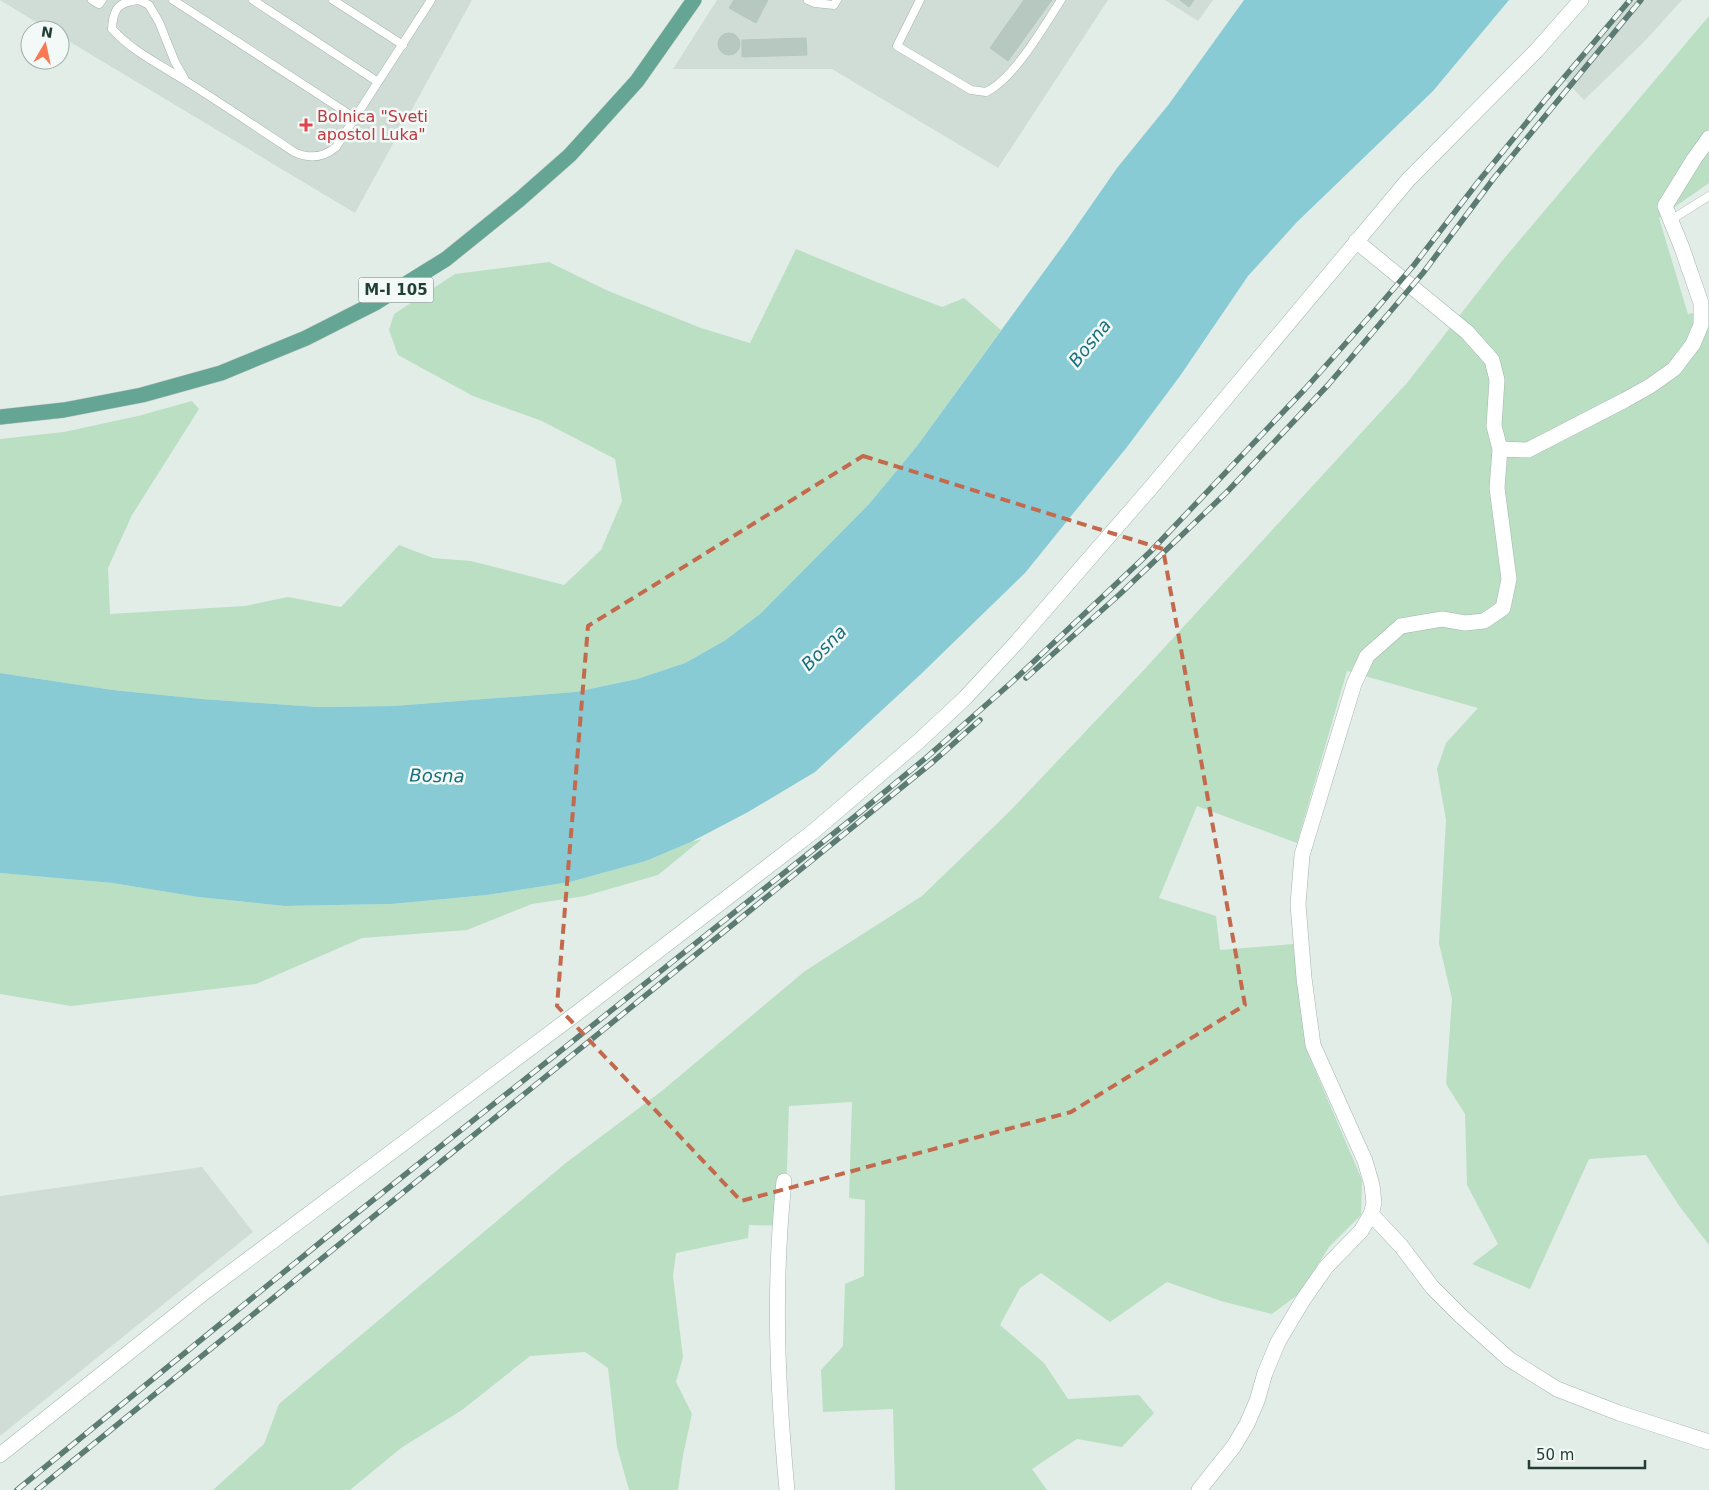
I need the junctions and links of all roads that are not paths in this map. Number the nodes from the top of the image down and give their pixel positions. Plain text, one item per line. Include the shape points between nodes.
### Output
1 (92, 0) edge
2 (102, 0) edge
3 (139, 0) edge
4 (173, 0) edge
5 (254, 0) edge
6 (334, 0) edge
7 (432, 0) edge
8 (694, 0) edge
9 (808, 0) edge
10 (838, 0) edge
11 (920, 0) edge
12 (1061, 0) edge
13 (1581, 0) edge
14 (403, 45) junction
15 (185, 80) junction
16 (378, 82) junction
17 (355, 118) junction
18 (1709, 138) edge
19 (1709, 196) edge
20 (1671, 220) junction
21 (1356, 240) junction
22 (0, 417) edge
23 (1500, 449) junction
24 (784, 1181) dead end
25 (1371, 1214) junction
26 (1709, 1442) edge
27 (0, 1455) edge
28 (787, 1490) edge
29 (1198, 1490) edge

1 - 2 lane via 99,4
3 - 15 lane via 149,5
3 - 15 lane via 126,1 119,7 113,16 112,29 130,47
4 - 17 lane
5 - 16 lane
6 - 14 lane
7 - 14 lane
8 - 22 main road, M-I 105 via 637,81 570,155 446,259 375,303 306,338 222,373 142,395 64,410
9 - 10 lane via 834,4
11 - 12 lane via 897,46 971,90 986,92 1020,60
13 - 21 street via 1536,51 1408,180
14 - 16 lane
15 - 17 lane via 300,155 310,157 329,153
16 - 17 lane
18 - 20 street via 1665,206
19 - 20 lane
20 - 23 street via 1701,303 1701,325 1693,344 1674,369 1625,400 1528,450
21 - 23 street via 1467,332 1492,360 1497,380 1494,426
21 - 27 street via 1154,484 1016,643 920,740 814,831 574,1016 206,1291
23 - 25 street via 1497,488 1509,579 1503,608 1484,621 1465,624 1442,619 1401,626 1367,656 1354,684 1302,855 1298,904 1313,1045 1365,1161 1374,1202
24 - 28 street via 778,1234 776,1313
25 - 26 street via 1401,1246 1432,1287 1509,1359 1557,1389
25 - 29 street via 1361,1231 1326,1267 1303,1300 1278,1342 1247,1424 1234,1446

